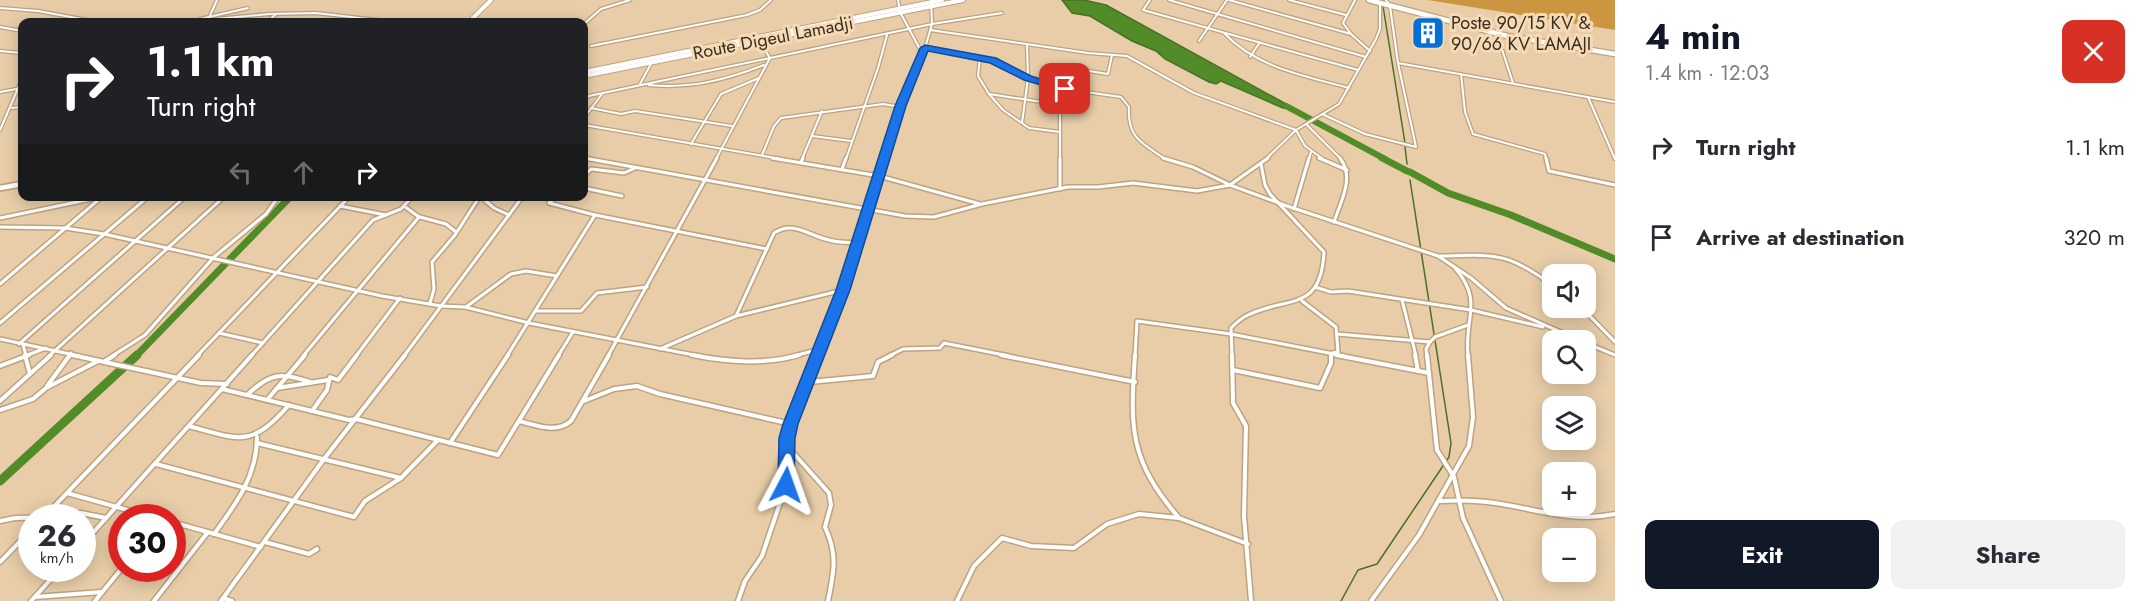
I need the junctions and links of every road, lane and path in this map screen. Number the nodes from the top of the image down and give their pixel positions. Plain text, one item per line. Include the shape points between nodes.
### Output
1 (217, 0) edge
2 (491, 0) edge
3 (630, 0) edge
4 (771, 0) edge
5 (898, 0) edge
6 (942, 0) edge
7 (963, 0) edge
8 (1150, 0) edge
9 (1169, 0) edge
10 (1228, 0) edge
11 (1289, 0) edge
12 (1355, 0) edge
13 (1369, 0) edge
14 (1386, 0) edge
15 (932, 3) edge
16 (1380, 3) junction
17 (1390, 6) junction
18 (0, 8) edge
19 (248, 8) dead end
20 (900, 10) junction
21 (1002, 13) dead end
22 (277, 14) junction
23 (1219, 14) junction
24 (1346, 15) junction
25 (76, 18) edge
26 (209, 18) edge
27 (215, 18) edge
28 (231, 18) edge
29 (272, 18) edge
30 (356, 18) edge
31 (473, 18) edge
32 (588, 20) edge
33 (932, 24) junction
34 (0, 27) edge
35 (1209, 28) junction
36 (18, 30) edge
37 (909, 30) junction
38 (930, 30) junction
39 (1223, 31) junction
40 (1497, 33) junction
41 (1351, 34) junction
42 (887, 35) junction
43 (759, 41) junction
44 (1199, 41) dead end
45 (1260, 42) junction
46 (1027, 44) junction
47 (591, 46) dead end
48 (925, 48) junction
49 (0, 51) edge
50 (1370, 51) junction
51 (18, 53) edge
52 (922, 53) junction
53 (1615, 54) edge
54 (1112, 55) junction
55 (1250, 57) junction
56 (770, 58) junction
57 (980, 58) junction
58 (1367, 58) junction
59 (652, 62) junction
60 (1398, 63) junction
61 (766, 64) junction
62 (1358, 69) junction
63 (588, 73) edge
64 (588, 73) edge
65 (1461, 75) junction
66 (759, 78) junction
67 (1028, 78) junction
68 (1513, 83) junction
69 (646, 84) junction
70 (1047, 84) junction
71 (640, 86) junction
72 (1349, 88) junction
73 (18, 89) edge
74 (1065, 89) junction
75 (0, 92) edge
76 (603, 93) junction
77 (18, 94) edge
78 (989, 94) junction
79 (588, 96) edge
80 (1588, 97) junction
81 (1025, 99) junction
82 (1615, 102) edge
83 (1057, 104) junction
84 (864, 106) junction
85 (901, 106) junction
86 (18, 107) edge
87 (11, 108) junction
88 (591, 108) junction
89 (822, 111) junction
90 (588, 112) edge
91 (1323, 114) junction
92 (704, 121) junction
93 (1022, 123) junction
94 (1306, 124) junction
95 (588, 126) edge
96 (732, 126) junction
97 (0, 130) edge
98 (1296, 130) junction
99 (1060, 132) junction
100 (812, 136) junction
101 (852, 141) junction
102 (691, 144) junction
103 (720, 148) junction
104 (1311, 152) junction
105 (762, 155) junction
106 (588, 159) edge
107 (1615, 159) edge
108 (801, 162) junction
109 (1261, 164) junction
110 (635, 168) junction
111 (842, 169) junction
112 (1347, 170) junction
113 (588, 172) edge
114 (879, 176) junction
115 (704, 178) junction
116 (1230, 185) junction
117 (1615, 185) edge
118 (18, 186) edge
119 (588, 189) edge
120 (1060, 189) junction
121 (0, 190) edge
122 (622, 196) dead end
123 (83, 201) edge
124 (98, 201) edge
125 (143, 201) edge
126 (180, 201) edge
127 (220, 201) edge
128 (275, 201) edge
129 (345, 201) edge
130 (408, 201) edge
131 (477, 201) edge
132 (486, 201) edge
133 (519, 201) edge
134 (551, 201) edge
135 (982, 204) junction
136 (1280, 204) junction
137 (340, 206) junction
138 (404, 206) junction
139 (869, 209) junction
140 (1294, 209) junction
141 (509, 215) junction
142 (388, 216) junction
143 (595, 216) junction
144 (419, 217) junction
145 (0, 218) edge
146 (1334, 222) junction
147 (0, 226) edge
148 (65, 228) junction
149 (456, 232) junction
150 (676, 232) junction
151 (104, 234) junction
152 (136, 241) junction
153 (858, 243) junction
154 (169, 247) junction
155 (766, 249) junction
156 (1438, 256) junction
157 (214, 258) junction
158 (1450, 262) junction
159 (277, 272) junction
160 (557, 276) junction
161 (1542, 278) edge
162 (319, 281) junction
163 (0, 284) edge
164 (648, 286) junction
165 (1315, 287) junction
166 (360, 289) junction
167 (843, 290) junction
168 (400, 298) junction
169 (1302, 300) junction
170 (1402, 300) junction
171 (430, 304) junction
172 (441, 306) junction
173 (465, 308) junction
174 (1471, 310) junction
175 (536, 311) junction
176 (736, 316) junction
177 (1592, 318) edge
178 (0, 323) edge
179 (529, 323) junction
180 (1469, 324) junction
181 (1553, 330) joint
182 (573, 332) junction
183 (219, 333) junction
184 (1232, 334) junction
185 (1337, 334) junction
186 (0, 339) edge
187 (617, 340) junction
188 (1413, 341) junction
189 (1430, 342) junction
190 (1615, 342) edge
191 (263, 343) junction
192 (21, 344) junction
193 (1596, 347) edge
194 (46, 348) junction
195 (658, 349) junction
196 (820, 349) junction
197 (56, 350) junction
198 (70, 353) junction
199 (1330, 354) junction
200 (1615, 355) edge
201 (25, 357) junction
202 (102, 361) junction
203 (0, 366) edge
204 (1233, 370) junction
205 (1418, 371) junction
206 (1429, 373) junction
207 (30, 374) junction
208 (289, 374) junction
209 (177, 378) junction
210 (328, 380) junction
211 (310, 382) junction
212 (809, 382) junction
213 (1135, 382) junction
214 (227, 384) junction
215 (46, 388) junction
216 (277, 388) junction
217 (222, 389) junction
218 (247, 395) junction
219 (0, 400) edge
220 (267, 400) junction
221 (583, 402) junction
222 (289, 405) junction
223 (0, 410) edge
224 (312, 411) junction
225 (356, 419) junction
226 (519, 421) junction
227 (791, 424) junction
228 (189, 426) junction
229 (257, 437) junction
230 (438, 440) junction
231 (258, 443) junction
232 (450, 443) junction
233 (786, 446) junction
234 (324, 459) junction
235 (156, 464) junction
236 (1454, 477) junction
237 (401, 478) junction
238 (248, 487) junction
239 (67, 493) junction
240 (295, 500) junction
241 (1457, 500) junction
242 (1438, 501) junction
243 (56, 504) edge
244 (108, 504) edge
245 (120, 504) edge
246 (1615, 514) edge
247 (96, 516) edge
248 (18, 518) edge
249 (106, 518) joint
250 (1179, 518) junction
251 (0, 521) edge
252 (186, 526) edge
253 (96, 529) edge
254 (208, 532) junction
255 (214, 534) junction
256 (265, 542) junction
257 (18, 543) edge
258 (1248, 544) junction
259 (261, 547) junction
260 (317, 549) dead end
261 (0, 562) edge
262 (48, 582) edge
263 (110, 582) edge
264 (102, 592) junction
265 (35, 597) junction
266 (222, 600) edge
267 (31, 601) edge
268 (95, 601) edge
269 (153, 601) edge
270 (232, 601) edge
271 (738, 601) edge
272 (828, 601) edge
273 (957, 601) edge
274 (1251, 601) edge
275 (1371, 601) edge
276 (1502, 601) edge

1 - 26 street
2 - 31 main road
3 - 32 street via 601,9
4 - 47 street via 747,15
5 - 20 street
6 - 15 main road, Route Digeul Lamadji
7 - 15 main road, Route Digeul Lamadji
8 - 35 street via 1143,10
9 - 23 street
10 - 23 street
10 - 41 street
11 - 24 street
12 - 24 street
13 - 16 highway
14 - 17 street
15 - 20 main road, Route Digeul Lamadji
15 - 33 street
16 - 17 highway
16 - 50 street via 1380,29
17 - 40 highway
17 - 60 street
18 - 25 street
19 - 27 street
20 - 37 street
20 - 43 main road, Route Digeul Lamadji
20 - 63 main road, Route Digeul Lamadji
21 - 33 street
22 - 28 street
22 - 29 street
22 - 30 street
23 - 35 street
23 - 58 street
24 - 41 street via 1343,23
33 - 37 street
33 - 38 street
34 - 36 street
35 - 39 street
35 - 44 street
37 - 42 street
37 - 52 street
38 - 46 street
38 - 48 street
39 - 45 street
39 - 55 street
40 - 53 highway
40 - 68 street
41 - 50 street
42 - 56 street
42 - 84 street
43 - 56 street
43 - 59 main road, Route Digeul Lamadji
45 - 55 street
45 - 62 street
46 - 54 street
46 - 67 street
48 - 52 street
48 - 57 street
49 - 51 street
50 - 58 street
52 - 85 street
54 - 74 street via 1108,74 1070,68
54 - 98 street via 1131,58 1194,93
55 - 72 street
56 - 61 street
56 - 69 street
57 - 67 street via 993,60
57 - 78 street via 978,76
58 - 62 street
59 - 64 main road, Route Digeul Lamadji
59 - 71 street
60 - 65 street
60 - 91 street via 1416,147 1365,134
61 - 66 street
61 - 69 street via 740,76 697,86 667,88
62 - 72 street
65 - 68 street
65 - 117 street via 1466,119 1473,134 1545,154 1549,171
66 - 92 street via 725,90
66 - 96 street
67 - 70 street
67 - 81 street
68 - 80 street
69 - 71 street
70 - 74 street
70 - 83 street
71 - 76 street
72 - 91 street via 1339,104
73 - 75 street
74 - 116 street via 1121,97 1129,107 1131,132 1138,140 1165,159
76 - 79 street
76 - 88 street
77 - 87 street
78 - 81 street
78 - 93 street
80 - 82 street
80 - 107 street
81 - 83 street
81 - 93 street
83 - 99 street
84 - 85 street
84 - 89 street
84 - 101 street
85 - 114 street
86 - 87 street
87 - 97 street
88 - 90 street
88 - 92 street
89 - 100 street
89 - 105 street via 778,120
91 - 94 street
92 - 96 street
92 - 102 street
93 - 99 street via 1029,128
94 - 98 street
94 - 112 street
95 - 102 street
96 - 103 street
98 - 104 street
98 - 109 street
99 - 120 street
100 - 101 street
100 - 108 street
101 - 111 street
102 - 103 street
103 - 105 street
103 - 115 street
104 - 112 street
104 - 140 street
105 - 108 street
106 - 110 street
108 - 111 street
109 - 116 street
109 - 136 street via 1265,185
110 - 113 street via 624,173 591,169
110 - 115 street
111 - 114 street
112 - 146 street
114 - 135 street
114 - 139 street
115 - 139 street
115 - 150 street
116 - 120 street via 1197,190 1126,183
116 - 136 street
118 - 121 main road
119 - 122 street
120 - 135 street
123 - 145 street
124 - 148 street
125 - 151 street
126 - 152 street
127 - 154 street
128 - 157 street via 266,214
129 - 137 street
130 - 138 street
131 - 149 street
132 - 141 street
133 - 141 street
134 - 143 street via 549,203
135 - 139 street via 934,217
136 - 140 street
136 - 165 street via 1323,252 1323,273
137 - 142 street
137 - 159 street
138 - 142 street
138 - 144 street
139 - 153 street
140 - 146 street
141 - 172 street
142 - 162 street via 373,220
143 - 150 street
143 - 160 street
144 - 149 street via 446,224
144 - 166 street
146 - 156 street
147 - 148 street
148 - 151 street
148 - 163 street
149 - 171 street via 432,262 434,289
150 - 155 street
150 - 164 street
151 - 152 street
151 - 178 street
152 - 154 street
152 - 192 street
153 - 155 street via 825,240 788,226 774,233
153 - 167 street
154 - 157 street
154 - 197 street
155 - 176 street
156 - 158 street
156 - 161 street via 1508,259
157 - 159 street
157 - 202 street via 145,335
158 - 174 street via 1470,287
158 - 181 street via 1506,308
159 - 162 street
159 - 183 street
160 - 173 street via 526,271 512,274
160 - 175 street
162 - 166 street
162 - 191 street
164 - 175 street via 597,293 581,310
164 - 187 street
165 - 169 street
165 - 170 street
166 - 168 street
166 - 208 street
167 - 176 street
167 - 196 street
168 - 171 street
168 - 210 street via 338,380
169 - 184 street via 1245,316 1231,327
169 - 185 street via 1336,327
170 - 174 street
170 - 188 street
171 - 172 street
172 - 173 street
172 - 225 street
173 - 179 street
174 - 180 street
174 - 181 street
175 - 179 street
176 - 195 street
177 - 190 street
179 - 182 street
179 - 232 street
180 - 189 street
180 - 236 street via 1466,335 1473,417 1469,446
182 - 187 street
182 - 226 street
183 - 191 street
183 - 209 street
184 - 199 street
184 - 204 street
184 - 213 street via 1137,321
185 - 188 street
185 - 199 street via 1338,352
186 - 192 street
187 - 195 street
187 - 221 street
188 - 189 street
188 - 205 street
189 - 206 street via 1426,349
191 - 214 street
192 - 194 street
192 - 201 street
193 - 200 street
194 - 197 street
194 - 201 street
195 - 196 street via 744,362
196 - 212 street
197 - 198 street
197 - 207 street
198 - 202 street
198 - 215 street
199 - 204 street via 1331,363 1319,388
199 - 205 street
201 - 203 street
201 - 207 street
202 - 209 street
202 - 215 street
204 - 258 street via 1233,403 1246,426 1244,516
205 - 206 street
206 - 236 street via 1437,450
207 - 219 street
208 - 211 street
208 - 216 street
208 - 218 street via 278,373 259,382
209 - 214 street
209 - 239 street
210 - 211 street
210 - 224 street via 327,390
211 - 216 street
212 - 213 street via 873,376 878,362 903,349 940,348 944,343
212 - 227 street
213 - 250 street via 1133,436 1142,465
214 - 217 street
215 - 223 street via 33,399
216 - 220 street
217 - 218 street
217 - 228 street
218 - 220 street
220 - 222 street
221 - 226 street via 568,425 561,428
221 - 227 street via 632,386
222 - 224 street
222 - 229 street
224 - 225 street
225 - 230 street
225 - 234 street
226 - 232 street via 498,456
227 - 233 street
228 - 229 street via 241,439
228 - 235 street
229 - 231 street
230 - 232 street
230 - 237 street
231 - 234 street
231 - 238 street
233 - 271 street via 786,485 762,556 745,581
233 - 272 street via 829,493 831,505 825,527 833,544 835,564
234 - 237 street
234 - 240 street
235 - 238 street
235 - 245 street
236 - 241 street
236 - 242 street
237 - 240 street via 365,501 354,517
238 - 240 street
238 - 255 street
239 - 243 street
239 - 244 street
240 - 256 street
241 - 242 street
241 - 246 street via 1579,518
241 - 276 street via 1467,530
242 - 275 street via 1419,536
247 - 249 street
248 - 251 street
249 - 253 street
250 - 258 street
250 - 273 street via 1139,514 1107,524 1074,548 1031,546 1002,538 980,556
252 - 254 street
254 - 255 street
254 - 269 street
255 - 259 street
256 - 259 street
256 - 260 street via 309,554
257 - 261 street
258 - 274 street
259 - 266 street
262 - 265 street
263 - 264 street
264 - 265 street
264 - 268 street
265 - 267 street
266 - 270 street

